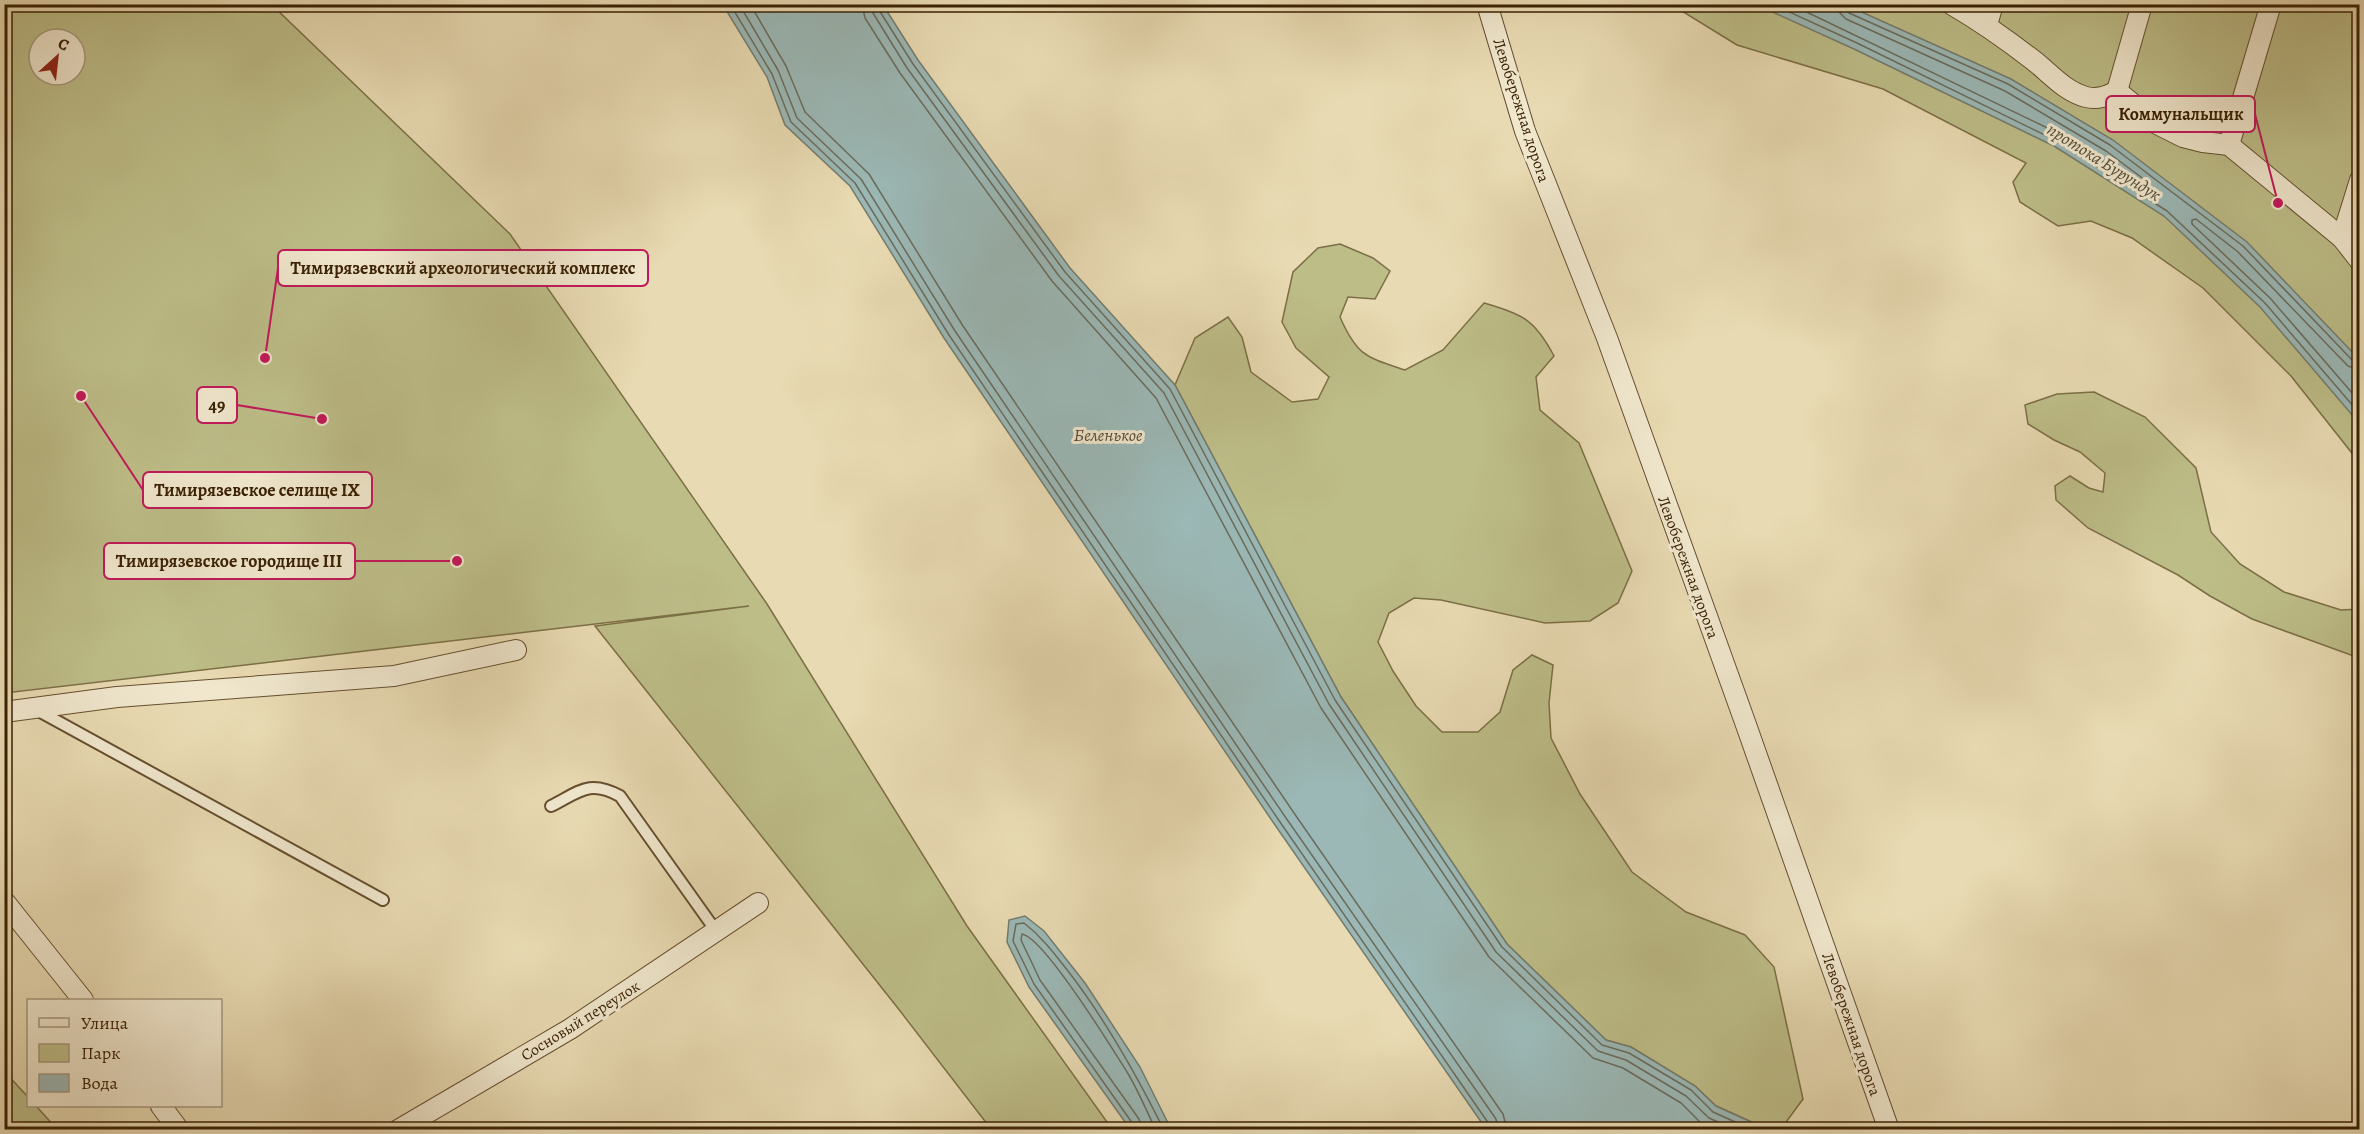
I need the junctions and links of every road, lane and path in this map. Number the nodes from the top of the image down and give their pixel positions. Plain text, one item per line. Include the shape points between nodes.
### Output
1 (1488, 4) edge
2 (1951, 4) edge
3 (1993, 4) edge
4 (2142, 4) edge
5 (2271, 4) edge
6 (1987, 25) junction
7 (2117, 91) junction
8 (2229, 145) junction
9 (2360, 180) edge
10 (2342, 238) junction
11 (2360, 261) edge
12 (516, 650) dead end
13 (34, 709) junction
14 (4, 712) edge
15 (550, 806) dead end
16 (383, 900) dead end
17 (4, 901) edge
18 (758, 903) dead end
19 (716, 931) junction
20 (82, 999) edge
21 (162, 1107) edge
22 (179, 1130) edge
23 (398, 1130) edge
24 (1889, 1130) edge

1 - 24 street, Левобережная дорога via 1525,131 1611,349
2 - 6 street
3 - 6 street
4 - 7 street
5 - 8 street
6 - 7 street via 2066,89 2104,98
7 - 8 street via 2157,124 2183,137
8 - 10 street
9 - 10 street
10 - 11 street
12 - 13 street via 394,676 117,697
13 - 14 street
13 - 16 lane
15 - 19 lane via 591,786 620,796
17 - 20 street
18 - 19 street, Сосновый переулок
19 - 23 street, Сосновый переулок via 570,1029
21 - 22 street

